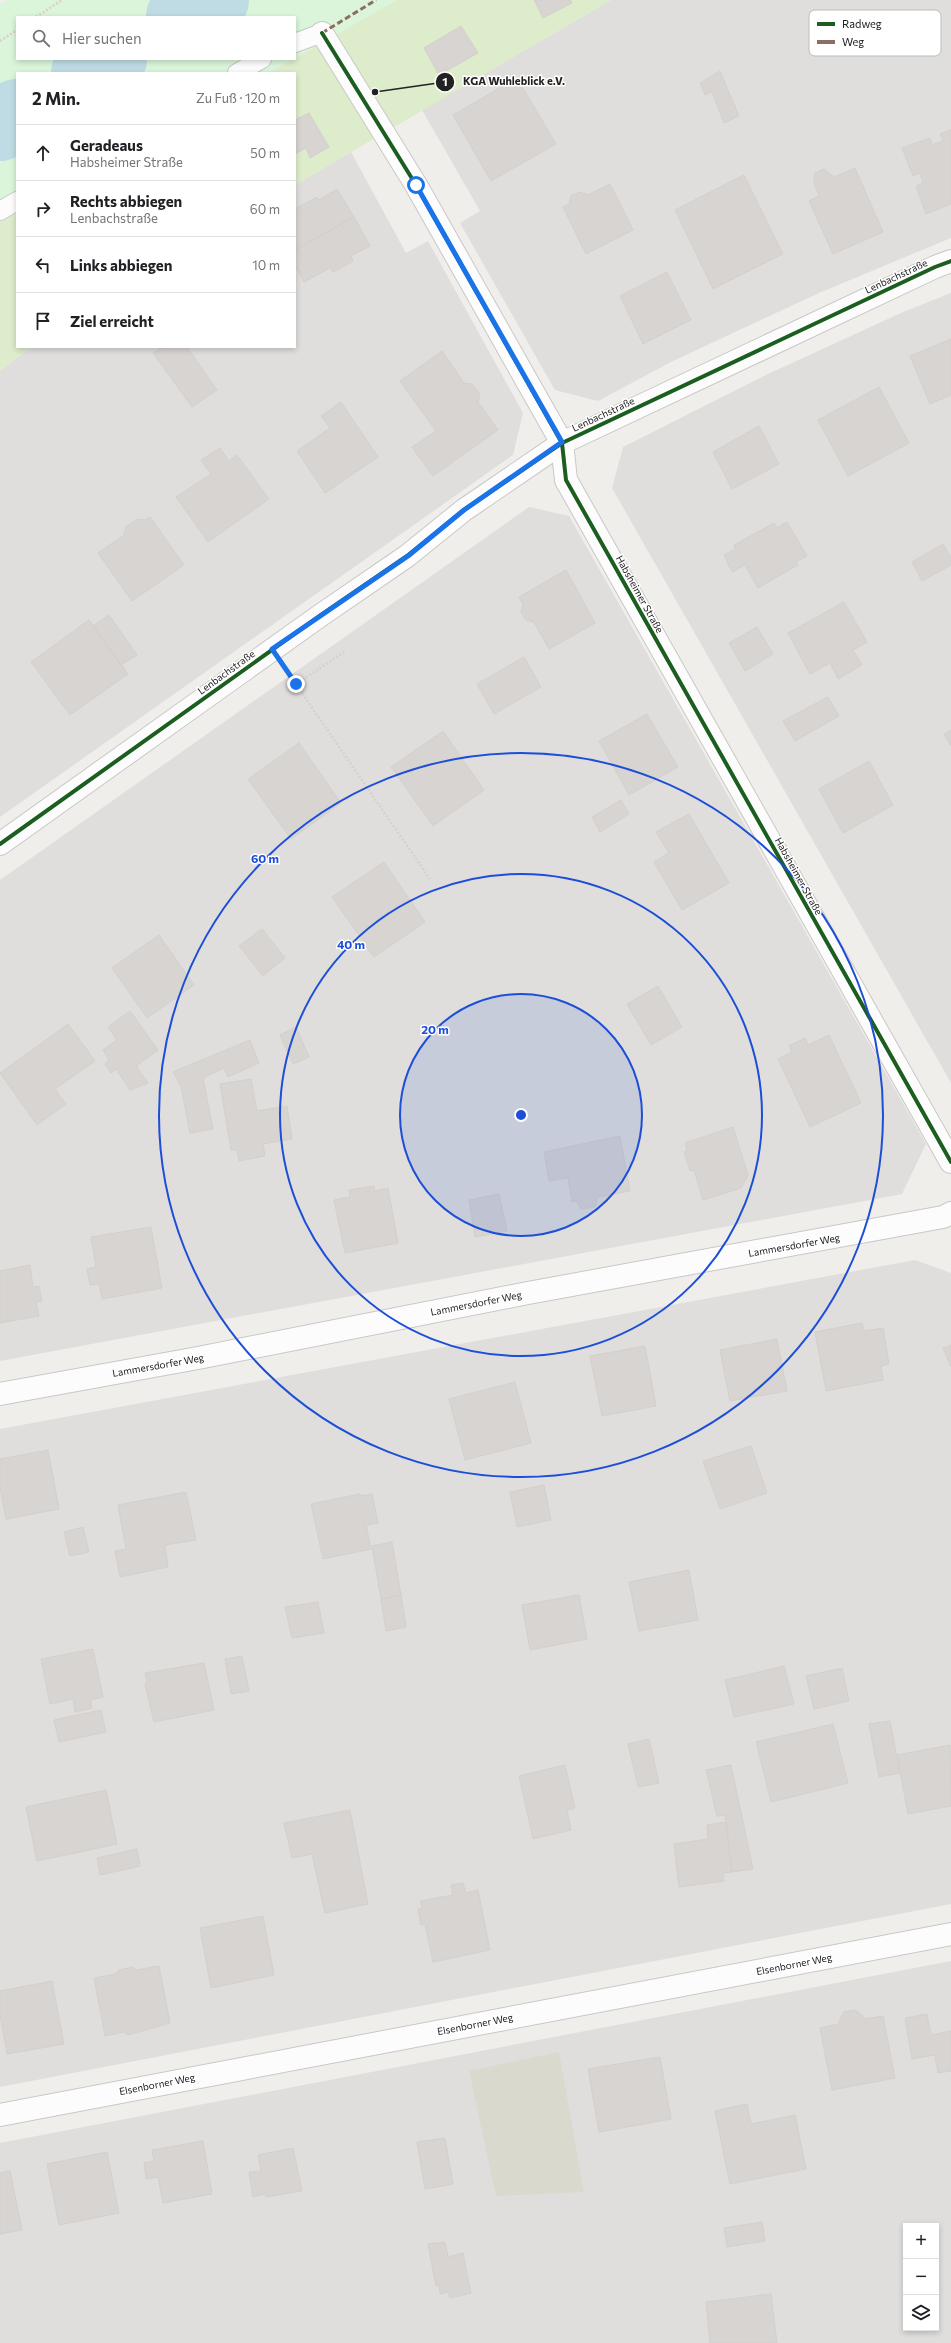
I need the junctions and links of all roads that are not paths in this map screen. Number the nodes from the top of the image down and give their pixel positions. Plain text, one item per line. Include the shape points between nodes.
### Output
1 (322, 32) joint
2 (296, 43) edge
3 (260, 60) edge
4 (238, 72) edge
5 (16, 202) edge
6 (0, 211) edge
7 (951, 261) edge
8 (562, 442) junction
9 (0, 844) edge
10 (951, 1162) edge
11 (951, 1213) edge
12 (0, 1394) edge
13 (951, 1934) edge
14 (0, 2115) edge

1 - 2 lane
1 - 8 street, Habsheimer Straße via 416,185
3 - 4 lane
5 - 6 lane
7 - 8 street, Lenbachstraße
8 - 9 street, Lenbachstraße via 464,510 408,556 272,649
8 - 10 street, Habsheimer Straße via 566,480
11 - 12 street, Lammersdorfer Weg via 943,1217
13 - 14 street, Elsenborner Weg

